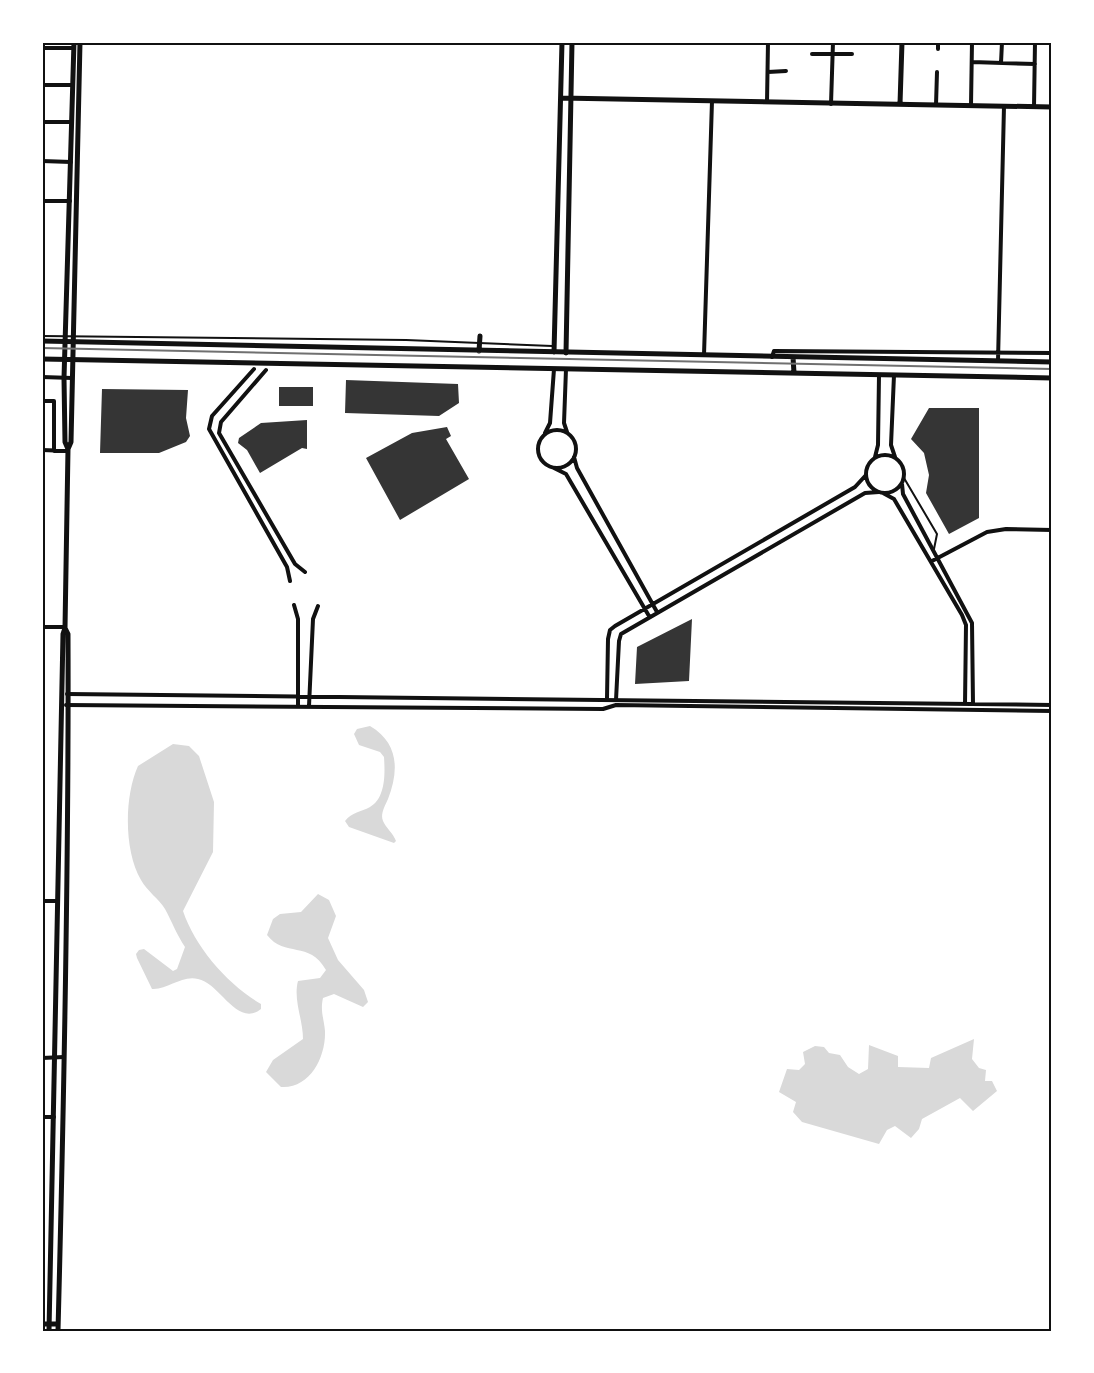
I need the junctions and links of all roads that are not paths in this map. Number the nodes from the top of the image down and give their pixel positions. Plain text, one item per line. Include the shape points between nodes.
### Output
1 (80, 42) edge
2 (562, 42) edge
3 (572, 42) edge
4 (768, 42) edge
5 (833, 42) edge
6 (902, 42) edge
7 (938, 42) edge
8 (972, 42) edge
9 (1002, 42) edge
10 (1035, 42) edge
11 (74, 45) edge
12 (42, 48) edge
13 (938, 49) dead end
14 (812, 54) dead end
15 (832, 54) junction
16 (852, 54) dead end
17 (972, 62) junction
18 (1001, 63) junction
19 (1035, 64) junction
20 (786, 71) dead end
21 (768, 72) junction
22 (937, 72) dead end
23 (42, 85) edge
24 (72, 85) junction
25 (561, 98) junction
26 (571, 98) junction
27 (712, 101) junction
28 (767, 102) junction
29 (831, 104) junction
30 (900, 104) junction
31 (936, 105) junction
32 (971, 105) junction
33 (1004, 106) junction
34 (1034, 107) junction
35 (1052, 107) edge
36 (42, 122) edge
37 (73, 122) junction
38 (42, 161) edge
39 (71, 162) junction
40 (42, 201) edge
41 (70, 201) junction
42 (42, 336) edge
43 (480, 336) dead end
44 (65, 339) junction
45 (74, 339) junction
46 (362, 340) junction
47 (42, 341) edge
48 (362, 349) junction
49 (554, 350) junction
50 (479, 351) junction
51 (999, 352) junction
52 (566, 353) junction
53 (1052, 353) edge
54 (704, 356) junction
55 (772, 357) junction
56 (793, 357) junction
57 (42, 359) edge
58 (64, 360) junction
59 (73, 360) junction
60 (998, 361) junction
61 (1052, 362) edge
62 (254, 369) dead end
63 (554, 369) junction
64 (566, 369) junction
65 (266, 370) dead end
66 (794, 373) junction
67 (879, 375) junction
68 (894, 375) junction
69 (42, 377) edge
70 (64, 378) junction
71 (72, 378) junction
72 (1052, 378) edge
73 (42, 401) edge
74 (567, 432) junction
75 (545, 434) junction
76 (42, 450) edge
77 (68, 450) junction
78 (54, 451) junction
79 (574, 457) junction
80 (895, 457) junction
81 (875, 458) junction
82 (554, 468) junction
83 (866, 475) junction
84 (904, 478) junction
85 (902, 484) junction
86 (881, 492) junction
87 (1052, 530) edge
88 (934, 550) junction
89 (938, 557) junction
90 (932, 561) junction
91 (305, 572) dead end
92 (290, 581) dead end
93 (652, 603) junction
94 (294, 605) dead end
95 (318, 606) dead end
96 (644, 608) junction
97 (657, 612) junction
98 (649, 616) junction
99 (42, 627) edge
100 (65, 627) junction
101 (66, 694) junction
102 (298, 697) junction
103 (310, 697) junction
104 (608, 698) junction
105 (616, 700) junction
106 (965, 704) junction
107 (973, 704) junction
108 (65, 705) junction
109 (1052, 705) edge
110 (298, 706) junction
111 (309, 706) junction
112 (609, 707) junction
113 (1052, 711) edge
114 (42, 901) edge
115 (58, 901) junction
116 (42, 1058) edge
117 (54, 1058) junction
118 (64, 1058) junction
119 (42, 1117) edge
120 (54, 1117) junction
121 (42, 1312) edge
122 (49, 1312) junction
123 (47, 1326) edge
124 (58, 1328) edge

1 - 45 street
2 - 25 street
3 - 26 street
4 - 21 street
5 - 15 street
6 - 30 street
7 - 13 street
8 - 17 street
9 - 18 street
10 - 19 street
11 - 12 street
11 - 24 street
14 - 15 street
15 - 16 street
15 - 29 street
17 - 18 street
17 - 32 street
18 - 19 street
19 - 34 street
20 - 21 street
21 - 28 street
22 - 31 street
23 - 24 street
24 - 37 street
25 - 26 street
25 - 49 street
26 - 27 street
26 - 52 street
27 - 28 street
27 - 54 street
28 - 29 street
29 - 30 street
30 - 31 street
31 - 32 street
32 - 33 street
33 - 34 street
33 - 51 street
34 - 35 street
36 - 37 street
37 - 39 street
38 - 39 street
39 - 41 street
40 - 41 street
41 - 44 street
42 - 44 lane
43 - 50 street
44 - 45 street
44 - 47 street
44 - 58 street
45 - 46 lane
45 - 48 street
45 - 59 street
46 - 48 street
46 - 49 lane
48 - 50 street
49 - 50 street
49 - 52 street
51 - 53 street
51 - 55 street via 774,351
51 - 60 street
52 - 54 street
54 - 55 street
55 - 56 street
56 - 60 street
56 - 66 street
57 - 58 street
58 - 59 street
58 - 70 street
59 - 63 street
59 - 71 street
60 - 61 street
62 - 92 street via 213,416 209,429 287,567
63 - 64 street
63 - 75 street via 550,423
64 - 66 street
64 - 74 street
65 - 91 street via 221,422 219,433 295,564
66 - 67 street
67 - 68 street
67 - 81 street
68 - 72 street
68 - 80 street via 891,445
69 - 70 street
70 - 71 street
70 - 77 street via 64,442
71 - 77 street
73 - 78 street via 54,401
74 - 75 street
74 - 79 street via 576,444
75 - 82 street via 538,455 544,464
76 - 78 street
77 - 78 street
77 - 100 street
79 - 82 street via 565,466
79 - 93 street
80 - 81 street
80 - 84 street via 903,466
81 - 83 street
82 - 96 street via 566,474
83 - 86 street via 870,485
83 - 93 street via 855,487
84 - 85 street
84 - 88 lane via 937,534
85 - 86 street via 896,490
85 - 88 street via 903,494
86 - 90 street via 894,499
86 - 97 street via 865,493
87 - 89 street via 987,532
88 - 89 street
89 - 90 street
89 - 107 street via 972,623
90 - 106 street via 966,625
93 - 96 street
93 - 97 street
94 - 102 street via 298,619
95 - 103 street via 313,619
96 - 98 street
96 - 104 street via 610,630
97 - 98 street
98 - 105 street via 621,634
99 - 100 street
100 - 101 street
101 - 102 street
101 - 108 street
102 - 103 street
102 - 110 street
103 - 104 street
103 - 111 street
104 - 105 street
105 - 106 street
105 - 112 street
106 - 107 street
107 - 109 street
108 - 110 street
108 - 115 street
108 - 118 street
110 - 111 street
111 - 112 street
112 - 113 street
114 - 115 street
115 - 117 street
116 - 117 street
117 - 118 street
117 - 120 street
118 - 124 street
119 - 120 street
120 - 122 street
121 - 122 street
122 - 123 street
123 - 124 street

